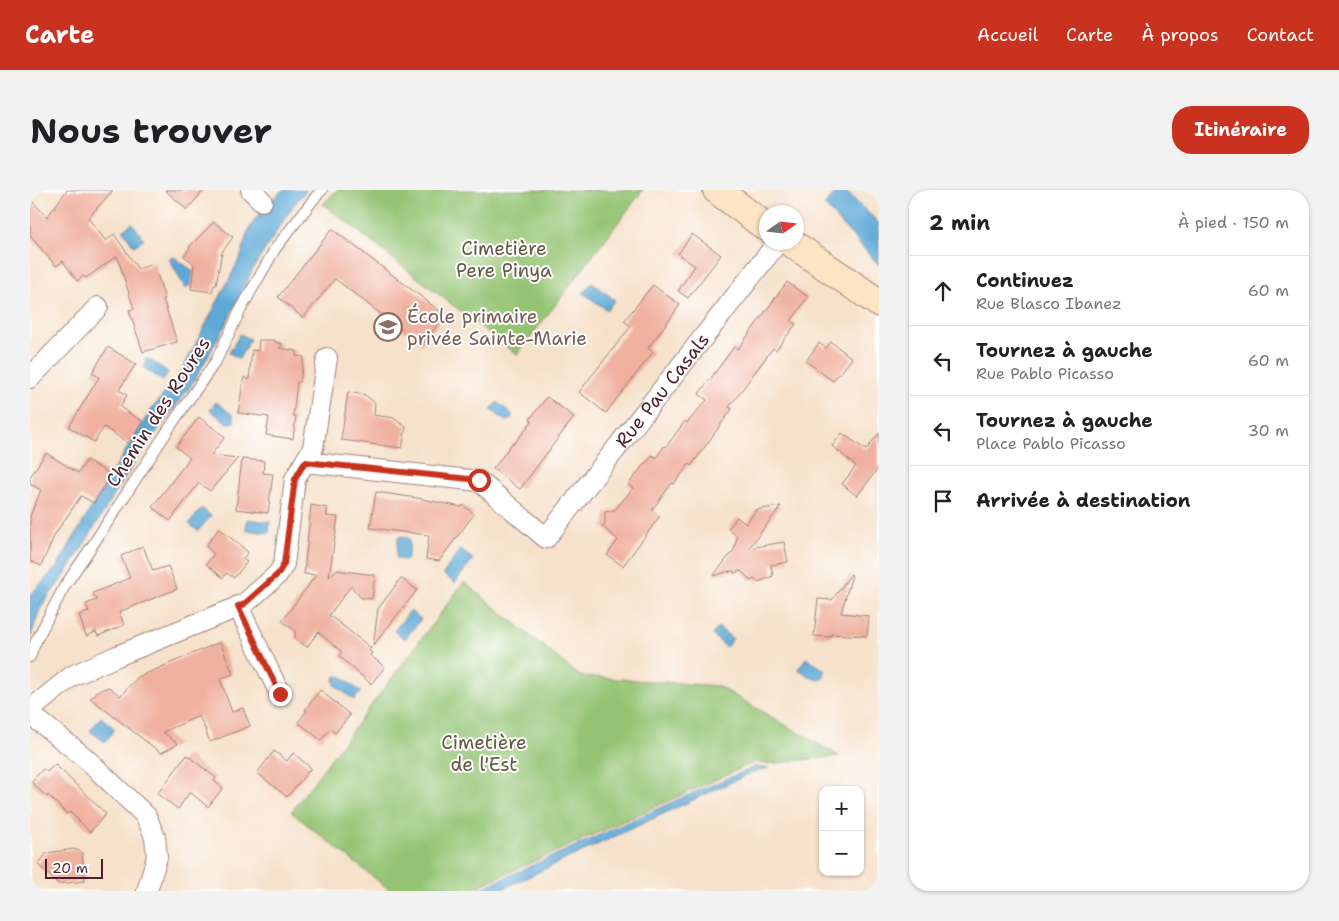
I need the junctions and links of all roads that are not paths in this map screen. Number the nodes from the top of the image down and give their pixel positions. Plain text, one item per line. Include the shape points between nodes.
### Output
1 (322, 190) edge
2 (717, 190) edge
3 (759, 222) edge
4 (772, 250) edge
5 (802, 250) edge
6 (879, 303) edge
7 (98, 307) dead end
8 (327, 358) dead end
9 (30, 378) edge
10 (305, 462) junction
11 (238, 606) junction
12 (30, 657) edge
13 (280, 694) dead end
14 (30, 710) edge
15 (30, 714) edge
16 (147, 891) edge

1 - 12 lane, Chemin des Roures via 275,249 216,362 64,587
2 - 3 main road
4 - 10 street, Rue Pau Casals via 546,538 479,480
5 - 6 main road
7 - 9 street
8 - 10 street via 313,448
10 - 11 street via 295,479 284,564 278,574
11 - 13 street
11 - 14 street via 72,676
15 - 16 street via 84,756 146,816 157,857

